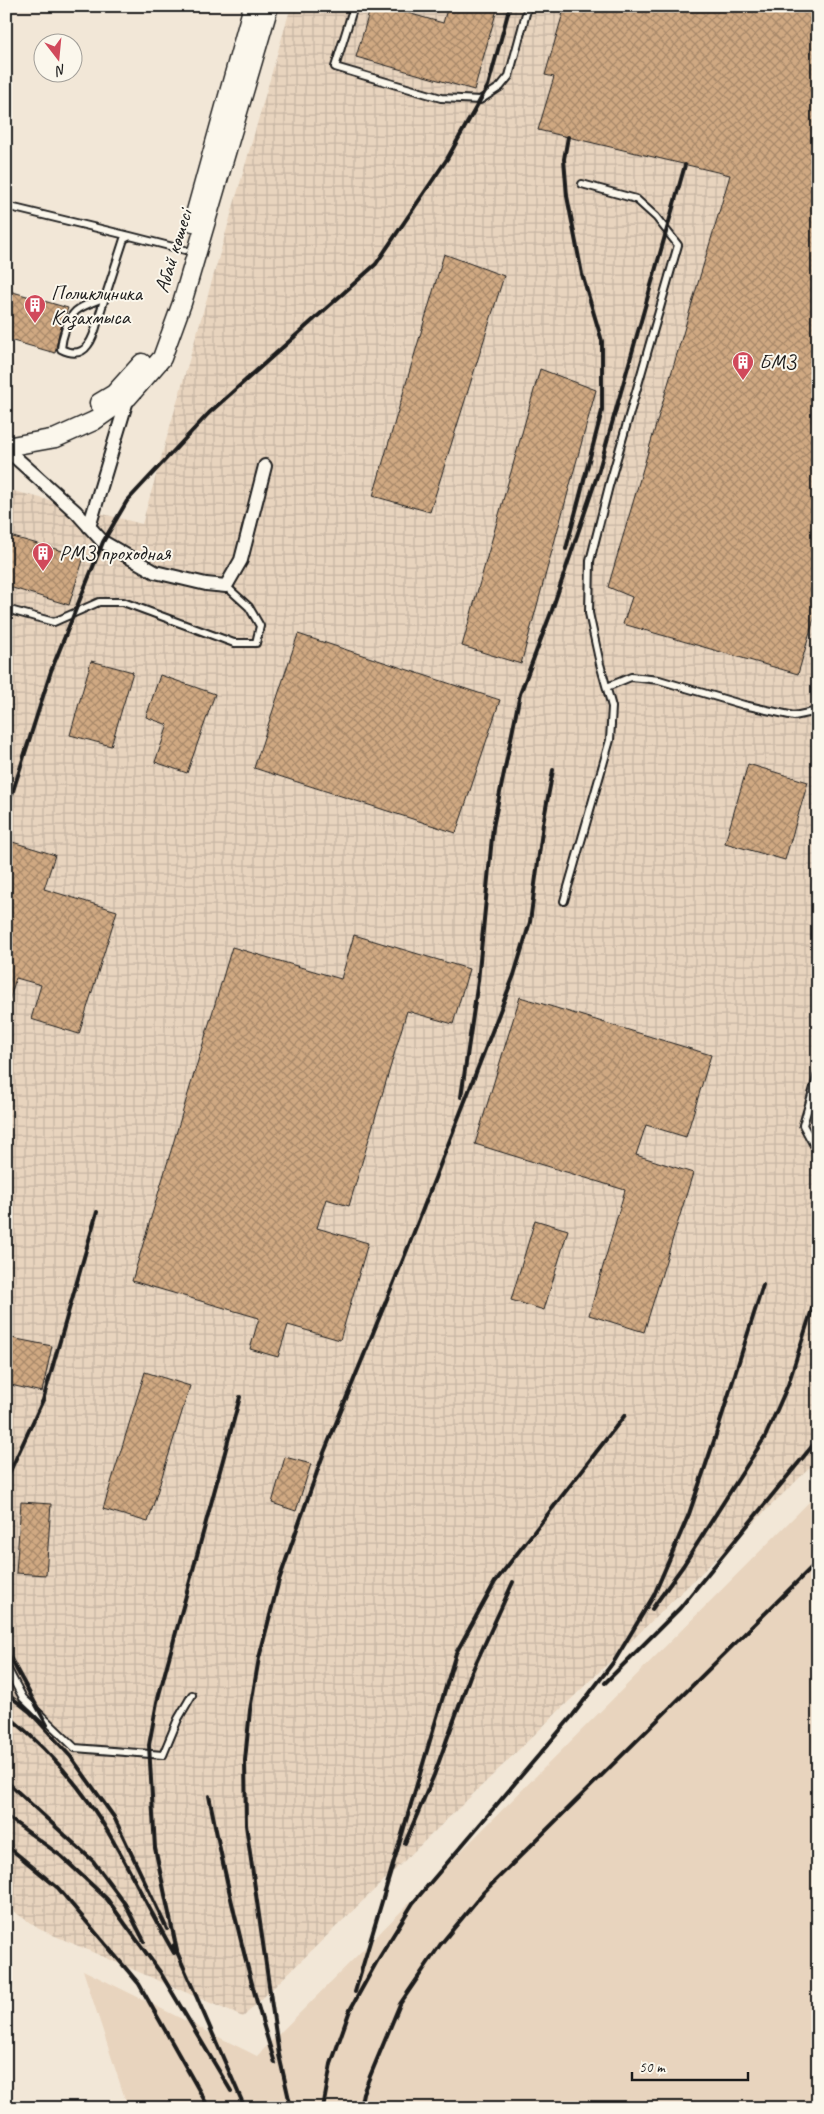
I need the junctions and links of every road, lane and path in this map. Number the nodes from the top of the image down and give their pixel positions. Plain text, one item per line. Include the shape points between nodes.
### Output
1 (253, 6) edge
2 (269, 6) edge
3 (354, 6) edge
4 (528, 6) edge
5 (582, 184) dead end
6 (6, 206) edge
7 (130, 236) junction
8 (185, 250) junction
9 (106, 297) junction
10 (128, 397) junction
11 (6, 434) edge
12 (6, 448) edge
13 (266, 466) dead end
14 (89, 527) junction
15 (226, 586) junction
16 (6, 609) edge
17 (606, 687) junction
18 (818, 711) edge
19 (564, 901) dead end
20 (818, 1074) edge
21 (818, 1153) edge
22 (6, 1666) edge
23 (192, 1694) dead end

1 - 8 street, Абай көшесі
2 - 10 street, Абай көшесі via 182,304 162,358
3 - 4 lane via 335,67 442,98 480,100 500,87 509,76
5 - 17 lane via 636,199 656,217 678,245 590,561 589,613
6 - 7 lane
7 - 8 lane
7 - 9 lane via 124,239
8 - 11 street, Абай көшесі via 164,326 150,354 114,394 49,429
9 - 9 lane via 88,346 79,352 69,353 61,349 76,311
10 - 12 street, Абай көшесі via 94,421 56,438
10 - 14 street
12 - 14 street
13 - 15 street via 241,560
14 - 15 street via 103,542 155,572
15 - 16 lane via 249,607 260,626 256,643 234,643 123,602 100,602 54,622
17 - 18 lane via 631,677 659,680 794,716
17 - 19 lane via 612,707 610,740
20 - 21 lane via 803,1125
22 - 23 lane via 23,1698 75,1748 163,1755

